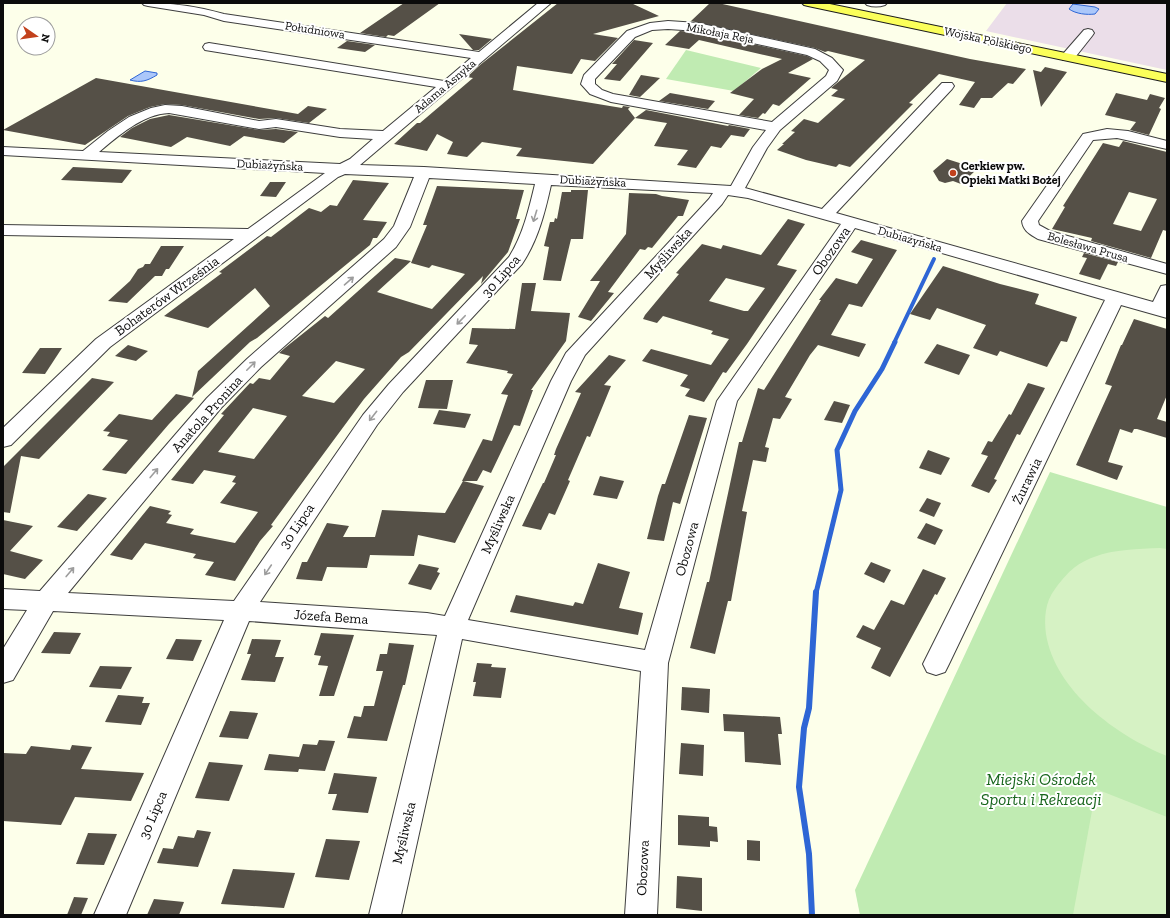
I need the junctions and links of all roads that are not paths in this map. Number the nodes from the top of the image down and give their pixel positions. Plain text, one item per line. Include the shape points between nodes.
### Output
1 (148, 3) edge
2 (545, 3) edge
3 (808, 3) edge
4 (871, 3) edge
5 (881, 3) edge
6 (1088, 33) dead end
7 (209, 47) dead end
8 (482, 56) junction
9 (1068, 57) junction
10 (1166, 76) edge
11 (446, 85) junction
12 (947, 86) dead end
13 (775, 127) junction
14 (387, 136) junction
15 (1167, 145) edge
16 (3, 151) edge
17 (87, 155) junction
18 (344, 168) junction
19 (424, 172) junction
20 (544, 178) junction
21 (729, 190) junction
22 (825, 215) junction
23 (851, 222) junction
24 (3, 230) edge
25 (252, 234) junction
26 (1167, 269) edge
27 (1167, 290) edge
28 (1116, 297) junction
29 (1163, 310) edge
30 (3, 440) edge
31 (3, 599) edge
32 (45, 602) junction
33 (240, 611) junction
34 (452, 628) junction
35 (655, 663) junction
36 (936, 664) dead end
37 (3, 672) edge
38 (110, 915) edge
39 (385, 915) edge
40 (641, 915) edge

1 - 8 street, Południowa
2 - 8 street, Adama Asnyka
3 - 9 main road, Wojska Polskiego
4 - 5 street
6 - 9 street
7 - 11 street
8 - 11 street, Adama Asnyka
9 - 10 main road, Wojska Polskiego
11 - 14 street, Adama Asnyka
12 - 22 street
13 - 13 street, Mikołaja Reja via 611,98 590,89 589,78 631,34 650,27 668,25 698,28 811,52 832,64 836,70 832,78
13 - 21 street, Mikołaja Reja
14 - 17 street via 340,133 276,123 259,125 177,109 164,109 151,112 112,134
14 - 18 street, Adama Asnyka
15 - 26 street, Bolesława Prusa via 1114,134 1088,137 1030,221 1031,227 1044,235
16 - 17 street, Dubiażyńska
17 - 18 street, Dubiażyńska
18 - 19 street, Dubiażyńska
18 - 25 street, Bohaterów Września
19 - 20 street, Dubiażyńska
32 -> 19 street, Anatola Pronina via 214,403 254,363 390,243 402,227
20 - 21 street, Dubiażyńska
20 -> 33 street, 30 Lipca via 536,216 524,249 396,388 370,420
21 - 22 street, Dubiażyńska
21 - 34 street, Myśliwska via 716,200 576,353 561,381
22 - 23 street, Dubiażyńska
23 - 28 street, Dubiażyńska
23 - 35 street, Obozowa via 727,401
24 - 25 street
25 - 30 street, Bohaterów Września via 103,343
27 - 29 street
28 - 29 street, Dubiażyńska
28 - 36 street, Żurawia
31 - 32 street, Józefa Bema
32 - 33 street, Józefa Bema
32 - 37 street, Anatola Pronina
33 - 34 street, Józefa Bema via 427,623
33 - 38 street, 30 Lipca
34 - 35 street, Józefa Bema
34 - 39 street, Myśliwska
35 - 40 street, Obozowa

